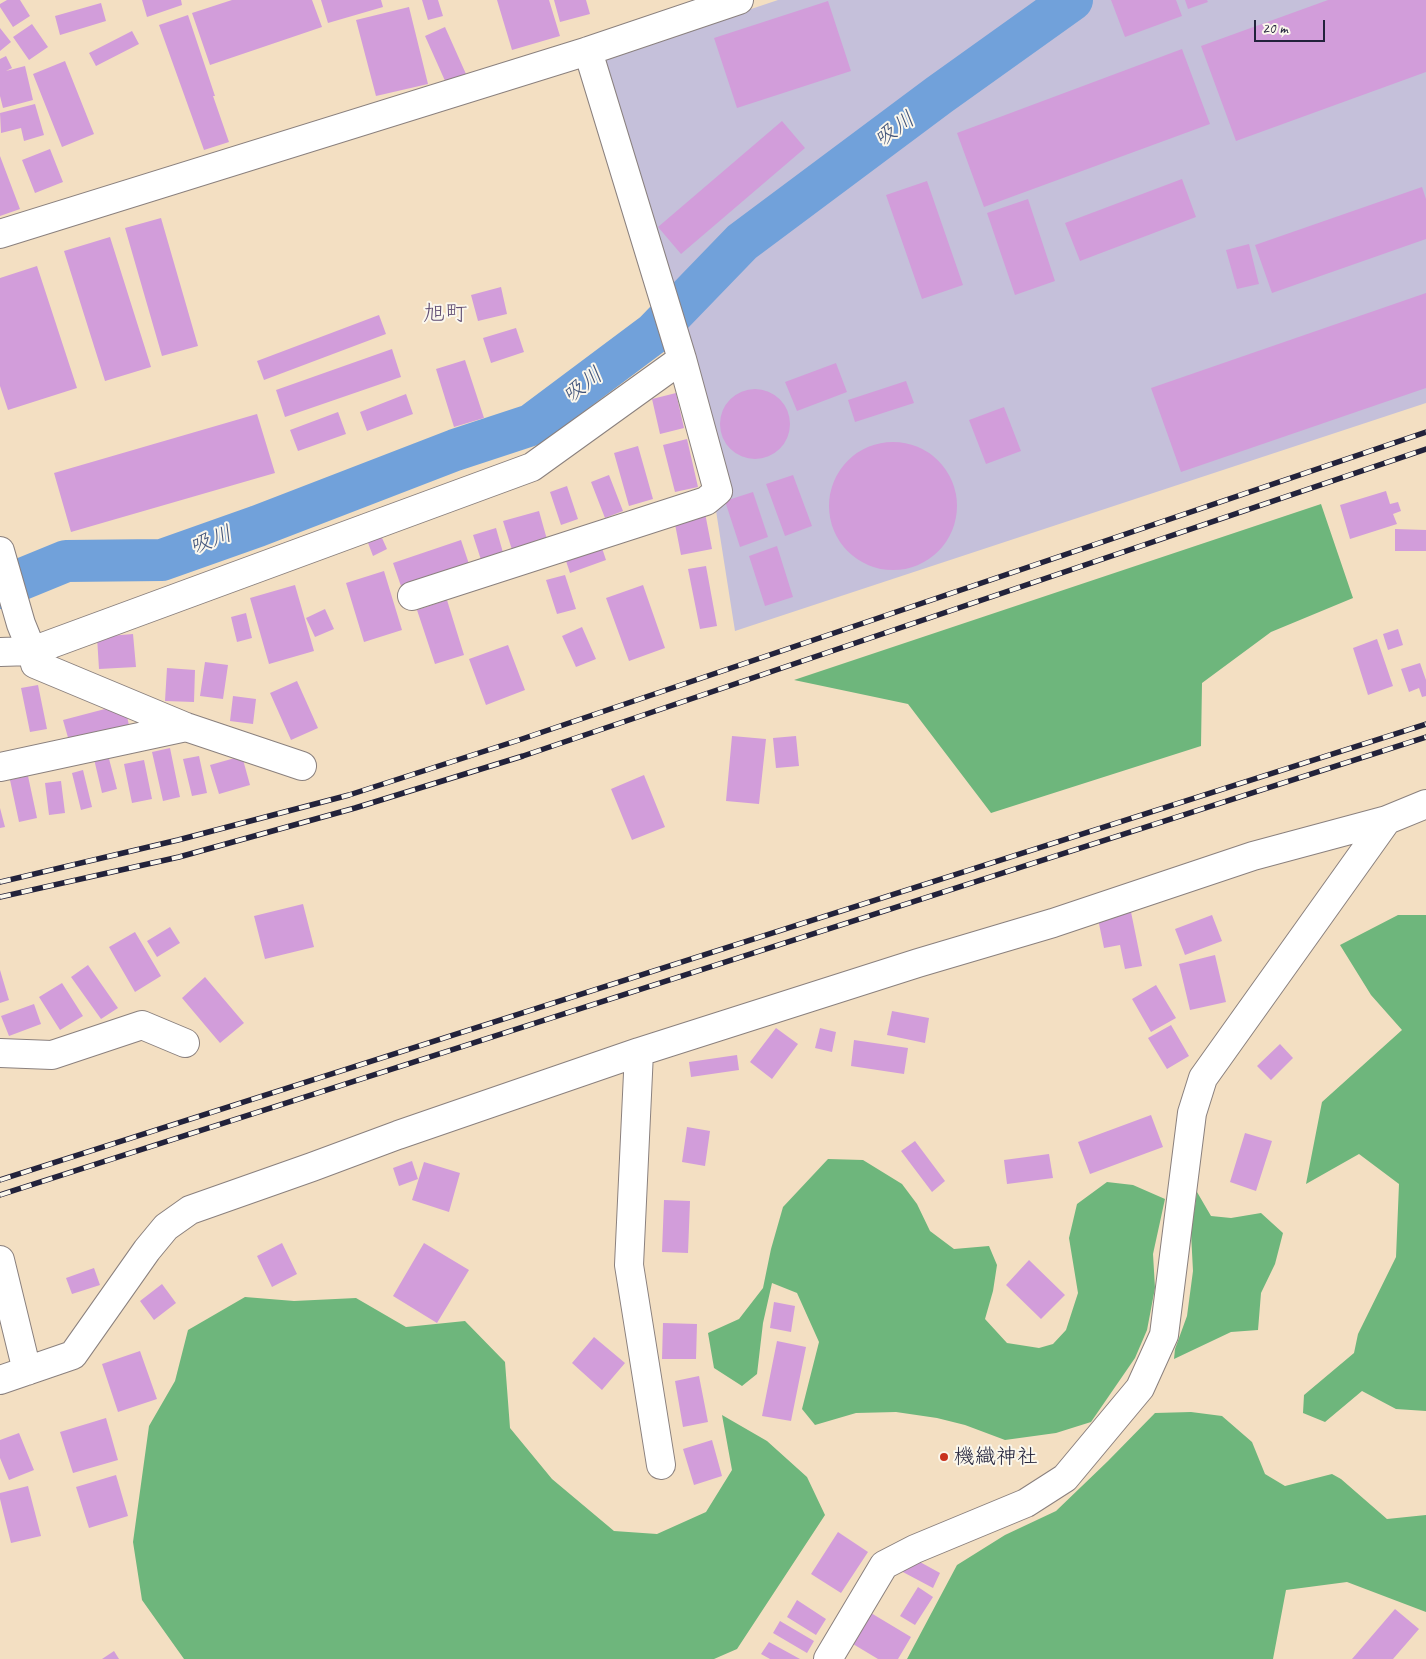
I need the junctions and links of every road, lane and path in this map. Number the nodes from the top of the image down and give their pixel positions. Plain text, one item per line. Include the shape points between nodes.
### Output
1 (738, 0) edge
2 (588, 51) junction
3 (0, 234) edge
4 (679, 350) junction
5 (0, 551) edge
6 (412, 596) dead end
7 (32, 651) junction
8 (0, 652) edge
9 (186, 727) junction
10 (302, 766) dead end
11 (0, 767) edge
12 (1426, 804) edge
13 (1387, 820) junction
14 (185, 1043) dead end
15 (639, 1052) junction
16 (0, 1053) edge
17 (0, 1260) edge
18 (27, 1371) junction
19 (0, 1380) edge
20 (661, 1465) dead end
21 (828, 1659) edge

1 - 2 street
2 - 3 street
2 - 4 street
4 - 6 street via 718,491 706,500
4 - 7 street via 532,467
5 - 7 street
7 - 8 street
7 - 9 street via 35,664
9 - 10 street
9 - 11 street
12 - 13 street
13 - 15 street via 1254,856 1053,923
13 - 21 street via 1203,1078 1192,1113 1164,1335 1140,1388 1065,1478 1026,1503 884,1565
14 - 16 street via 142,1025 52,1055
15 - 18 street via 190,1210 166,1227 146,1250 73,1356
15 - 20 street via 629,1265
17 - 18 street
18 - 19 street

